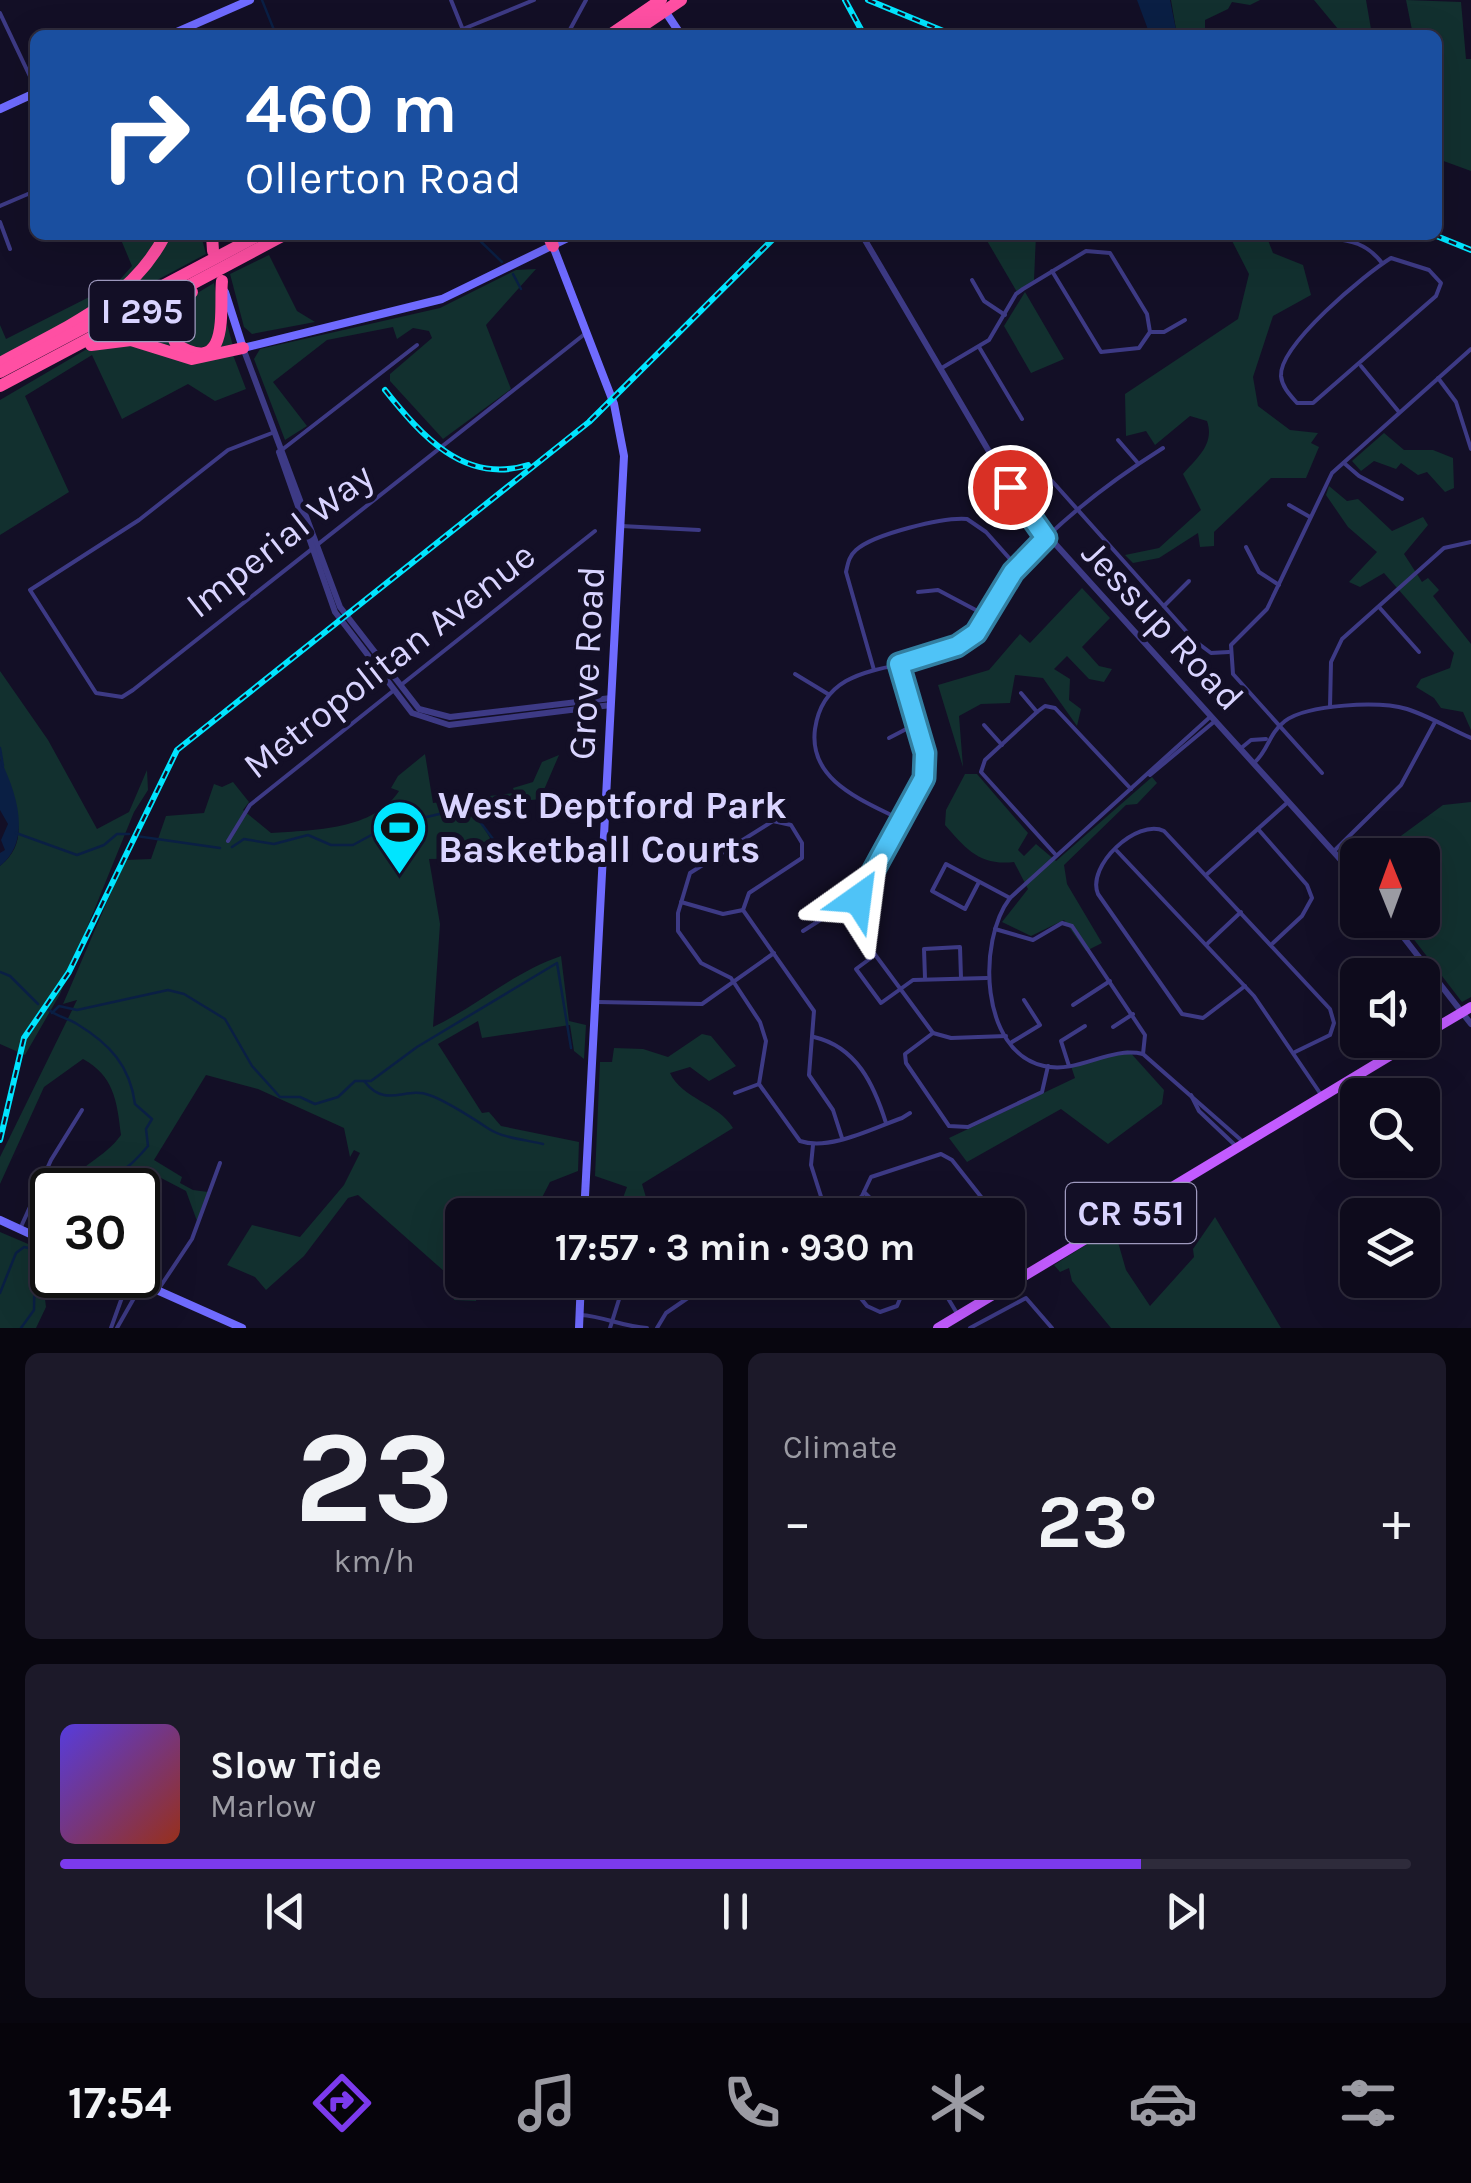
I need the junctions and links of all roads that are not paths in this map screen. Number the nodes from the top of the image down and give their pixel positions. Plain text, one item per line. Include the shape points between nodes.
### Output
1 (250, 0) edge
2 (451, 0) edge
3 (534, 0) edge
4 (586, 0) edge
5 (681, 0) edge
6 (655, 7) edge
7 (0, 12) edge
8 (181, 30) edge
9 (463, 30) edge
10 (468, 30) edge
11 (571, 30) edge
12 (618, 30) edge
13 (634, 30) edge
14 (676, 30) edge
15 (30, 79) edge
16 (30, 93) edge
17 (0, 109) edge
18 (30, 193) edge
19 (0, 206) edge
20 (0, 222) edge
21 (162, 240) edge
22 (211, 240) edge
23 (235, 240) edge
24 (250, 240) edge
25 (275, 240) edge
26 (285, 240) edge
27 (551, 240) edge
28 (865, 240) edge
29 (1352, 240) edge
30 (10, 250) dead end
31 (213, 251) joint
32 (1382, 264) junction
33 (1052, 272) junction
34 (972, 280) dead end
35 (222, 290) junction
36 (1004, 315) junction
37 (1186, 320) dead end
38 (1150, 332) junction
39 (586, 333) junction
40 (417, 344) dead end
41 (979, 347) junction
42 (243, 348) junction
43 (1471, 350) edge
44 (29, 357) junction
45 (0, 363) edge
46 (1360, 366) junction
47 (940, 369) junction
48 (0, 372) edge
49 (1438, 378) junction
50 (0, 389) edge
51 (1399, 412) junction
52 (1022, 419) dead end
53 (272, 432) junction
54 (1468, 432) edge
55 (1118, 440) dead end
56 (1163, 448) dead end
57 (1471, 450) edge
58 (279, 451) junction
59 (1137, 462) junction
60 (1344, 463) junction
61 (1052, 481) dead end
62 (1402, 500) dead end
63 (1289, 506) dead end
64 (1076, 509) junction
65 (1310, 517) junction
66 (620, 526) junction
67 (699, 530) dead end
68 (595, 532) dead end
69 (1046, 538) junction
70 (1471, 542) edge
71 (314, 547) junction
72 (1246, 547) dead end
73 (1017, 567) junction
74 (1190, 581) dead end
75 (1278, 585) junction
76 (918, 592) dead end
77 (1164, 606) junction
78 (1379, 607) junction
79 (987, 616) junction
80 (1230, 652) junction
81 (1419, 652) dead end
82 (899, 664) junction
83 (874, 670) junction
84 (795, 674) dead end
85 (396, 689) junction
86 (828, 694) junction
87 (1021, 694) dead end
88 (611, 702) junction
89 (1330, 707) junction
90 (1038, 712) junction
91 (1212, 719) junction
92 (1435, 722) junction
93 (916, 724) junction
94 (984, 725) dead end
95 (1280, 726) junction
96 (889, 738) dead end
97 (1471, 738) edge
98 (1266, 739) junction
99 (1002, 745) junction
100 (1240, 749) junction
101 (1254, 764) junction
102 (1322, 774) dead end
103 (1131, 789) junction
104 (1288, 802) junction
105 (903, 821) junction
106 (1258, 829) junction
107 (228, 841) dead end
108 (1117, 851) junction
109 (1334, 851) junction
110 (1055, 854) junction
111 (1340, 858) edge
112 (1206, 875) junction
113 (979, 882) junction
114 (1010, 898) junction
115 (680, 902) junction
116 (743, 910) junction
117 (1241, 912) junction
118 (994, 928) junction
119 (803, 931) dead end
120 (1405, 938) edge
121 (865, 941) dead end
122 (1206, 944) junction
123 (1272, 944) junction
124 (774, 953) junction
125 (875, 954) junction
126 (961, 978) junction
127 (988, 978) junction
128 (926, 979) junction
129 (1110, 981) junction
130 (735, 982) junction
131 (1245, 986) junction
132 (900, 988) junction
133 (1024, 1000) dead end
134 (596, 1002) junction
135 (1073, 1005) dead end
136 (1466, 1009) edge
137 (1132, 1014) junction
138 (1471, 1024) edge
139 (1440, 1025) edge
140 (1085, 1026) dead end
141 (1113, 1027) dead end
142 (933, 1033) junction
143 (1006, 1036) junction
144 (814, 1037) junction
145 (1012, 1042) junction
146 (1295, 1052) junction
147 (1143, 1054) junction
148 (1386, 1058) edge
149 (1048, 1066) junction
150 (1069, 1066) junction
151 (759, 1084) junction
152 (734, 1093) dead end
153 (1322, 1096) junction
154 (82, 1110) dead end
155 (910, 1112) dead end
156 (886, 1124) junction
157 (842, 1138) junction
158 (813, 1145) junction
159 (1241, 1145) junction
160 (220, 1163) dead end
161 (864, 1192) junction
162 (585, 1198) edge
163 (822, 1198) edge
164 (859, 1198) edge
165 (871, 1198) edge
166 (982, 1198) edge
167 (0, 1220) edge
168 (20, 1229) junction
169 (30, 1234) edge
170 (1025, 1276) edge
171 (160, 1287) edge
172 (160, 1291) edge
173 (121, 1298) edge
174 (133, 1298) edge
175 (581, 1298) edge
176 (620, 1298) edge
177 (688, 1298) edge
178 (861, 1298) edge
179 (901, 1298) edge
180 (948, 1298) edge
181 (988, 1298) edge
182 (1021, 1298) joint
183 (580, 1316) junction
184 (958, 1316) junction
185 (615, 1320) junction
186 (114, 1328) edge
187 (242, 1328) edge
188 (580, 1328) edge
189 (610, 1328) edge
190 (647, 1328) edge
191 (657, 1328) edge
192 (938, 1328) edge
193 (970, 1328) edge
194 (1052, 1328) edge

1 - 8 main road
2 - 9 street
3 - 10 street
4 - 11 street
5 - 6 highway
6 - 12 highway
6 - 13 highway
6 - 14 main road
7 - 15 street
16 - 17 main road
18 - 19 street
20 - 30 street
21 - 45 highway via 114,298
22 - 31 highway
23 - 44 highway
24 - 44 highway, I 295
25 - 50 highway, I 295
26 - 35 highway via 176,304 168,326 176,344 196,352 215,343 224,324
27 - 39 main road, Grove Road
27 - 42 main road via 472,287 426,305
28 - 47 street, Jessup Road
29 - 32 street
31 - 35 main road
32 - 46 street via 1399,258 1442,283
32 - 46 street via 1296,341 1281,378 1296,402 1306,405
33 - 36 street via 1016,294
33 - 38 street via 1102,352 1139,348
33 - 38 street via 1086,251 1110,253 1147,314
34 - 36 street via 984,301
35 - 42 main road
36 - 41 street
37 - 38 street
39 - 66 main road, Grove Road via 622,434
39 - 71 street, Imperial Way
40 - 58 street
41 - 47 street
41 - 52 street
42 - 50 highway via 192,359 132,340 102,341
42 - 53 street
43 - 49 street
44 - 48 highway, I 295
46 - 51 street
47 - 69 street, Jessup Road via 1020,506
49 - 51 street
49 - 54 street
51 - 60 street
53 - 58 street
53 - 71 street, Imperial Way via 228,450 139,520 30,590 88,683 105,697 122,697
54 - 57 street
55 - 59 street
56 - 59 street
58 - 71 street
59 - 64 street
60 - 62 street
60 - 65 street
61 - 64 street
63 - 65 street
64 - 69 street
64 - 77 street
65 - 75 street
66 - 67 street
66 - 88 main road, Grove Road
68 - 85 street, Metropolitan Avenue
69 - 73 street
69 - 91 street, Jessup Road
70 - 78 street via 1444,548
71 - 85 street via 344,615
72 - 75 street via 1259,572
73 - 79 street
73 - 83 street via 967,518 859,548 846,572
74 - 77 street
75 - 80 street via 1267,609 1235,638
76 - 79 street via 938,590
77 - 80 street via 1211,653
78 - 81 street
78 - 89 street via 1336,649
79 - 82 street via 957,646
80 - 95 street via 1232,674
82 - 83 street
82 - 93 street
83 - 86 street
84 - 86 street
85 - 88 street via 440,718
85 - 107 street, Metropolitan Avenue via 250,805
86 - 105 street via 814,736 825,773
87 - 90 street
88 - 134 main road, Grove Road
89 - 92 street via 1397,707
89 - 95 street via 1298,713
90 - 99 street
90 - 103 street via 1055,708
91 - 100 street, Jessup Road
91 - 103 street
92 - 97 street
92 - 109 street via 1402,785
93 - 96 street
93 - 105 street via 926,768
94 - 99 street
95 - 98 street
95 - 102 street
98 - 100 street
98 - 101 street
99 - 110 street via 982,763 982,774
100 - 101 street, Jessup Road
101 - 104 street, Jessup Road
103 - 110 street
104 - 106 street
104 - 109 street, Jessup Road
105 - 119 street via 858,899
106 - 112 street
106 - 123 street via 1312,897 1309,909
108 - 112 street via 1138,830 1158,827
108 - 122 street
108 - 131 street via 1098,868 1094,888 1182,1014 1203,1018
109 - 111 street, Jessup Road
110 - 114 street
112 - 117 street
113 - 113 street via 946,864 932,891 965,908
113 - 114 street
114 - 118 street
115 - 116 street via 723,914
115 - 116 street via 690,873 782,820 802,843 802,858 748,893
115 - 130 street via 678,931 685,945
116 - 124 street
117 - 122 street
117 - 123 street
118 - 127 street
118 - 129 street via 1033,940 1065,923
120 - 136 street
121 - 125 street
122 - 131 street
123 - 146 street via 1333,1016 1330,1035
124 - 130 street
124 - 144 street via 811,1002
125 - 132 street
125 - 132 street via 856,968 872,992 881,1003
126 - 127 street
126 - 128 street
126 - 128 street via 960,948 924,949
127 - 143 street
128 - 132 street
129 - 135 street
129 - 137 street
130 - 134 street via 694,1006
130 - 151 street via 766,1036
131 - 146 street
132 - 142 street
133 - 145 street via 1040,1025
134 - 162 main road, Grove Road
136 - 138 street
136 - 139 main road
137 - 141 street
137 - 147 street via 1147,1040
140 - 150 street via 1061,1041
142 - 143 street
142 - 149 street via 904,1059 954,1128 1042,1092
143 - 145 street
144 - 156 street via 850,1054 876,1093
144 - 157 street via 808,1075 834,1110
145 - 149 street via 1031,1061
146 - 153 street
147 - 150 street via 1124,1051
147 - 159 street
148 - 153 main road, CR 551
149 - 150 street
151 - 152 street
151 - 158 street via 792,1133
153 - 159 main road, CR 551
154 - 168 street
155 - 156 street
156 - 157 street
157 - 158 street
158 - 163 street
159 - 170 main road, CR 551
160 - 171 street via 192,1239
161 - 164 street
161 - 165 street
161 - 166 street via 874,1175 945,1155
167 - 168 main road
168 - 169 main road
172 - 187 main road
173 - 186 street
174 - 186 street
175 - 183 main road
176 - 185 street
177 - 191 street
178 - 179 street via 880,1312
180 - 184 street
181 - 184 main road, CR 551
182 - 193 street
182 - 194 street
183 - 185 street
183 - 188 main road
184 - 192 main road, CR 551
185 - 189 street
185 - 190 street

